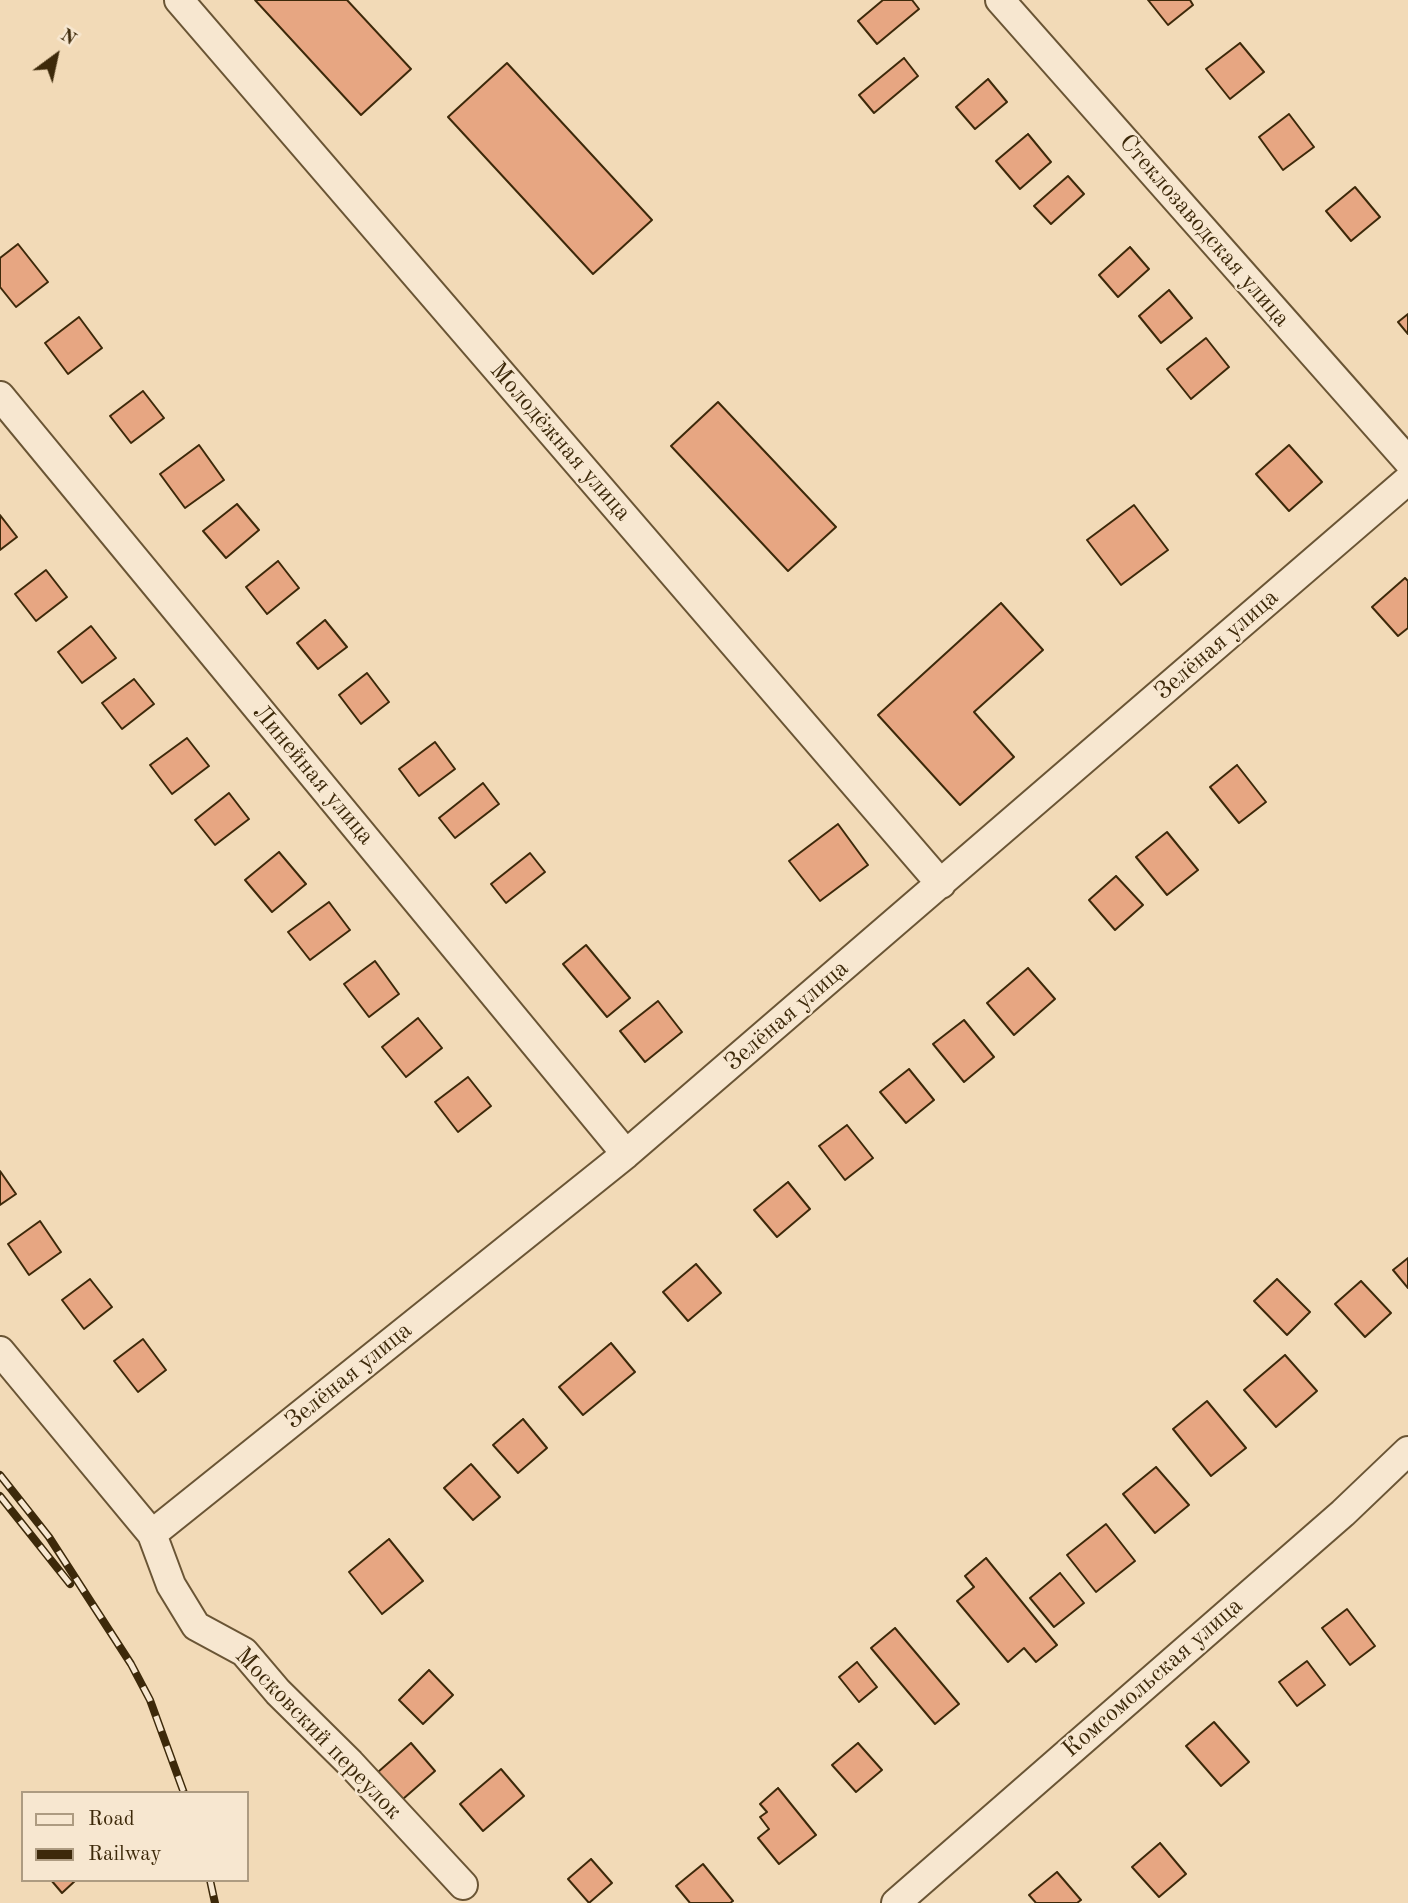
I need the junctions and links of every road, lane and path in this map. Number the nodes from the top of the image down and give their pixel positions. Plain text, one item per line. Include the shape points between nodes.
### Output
1 (180, 0) edge
2 (1000, 0) edge
3 (0, 396) edge
4 (1408, 461) edge
5 (1408, 480) edge
6 (941, 884) junction
7 (626, 1154) junction
8 (0, 1351) edge
9 (1408, 1451) edge
10 (152, 1534) junction
11 (463, 1885) dead end
12 (896, 1903) edge

1 - 6 street, Молодёжная улица
2 - 4 street, Стеклозаводская улица
3 - 7 street, Линейная улица
5 - 6 street, Зелёная улица
6 - 7 street, Зелёная улица
7 - 10 street, Зелёная улица
8 - 10 street, Московский переулок
9 - 12 street, Комсомольская улица
10 - 11 street, Московский переулок via 171,1585 196,1626 244,1652

